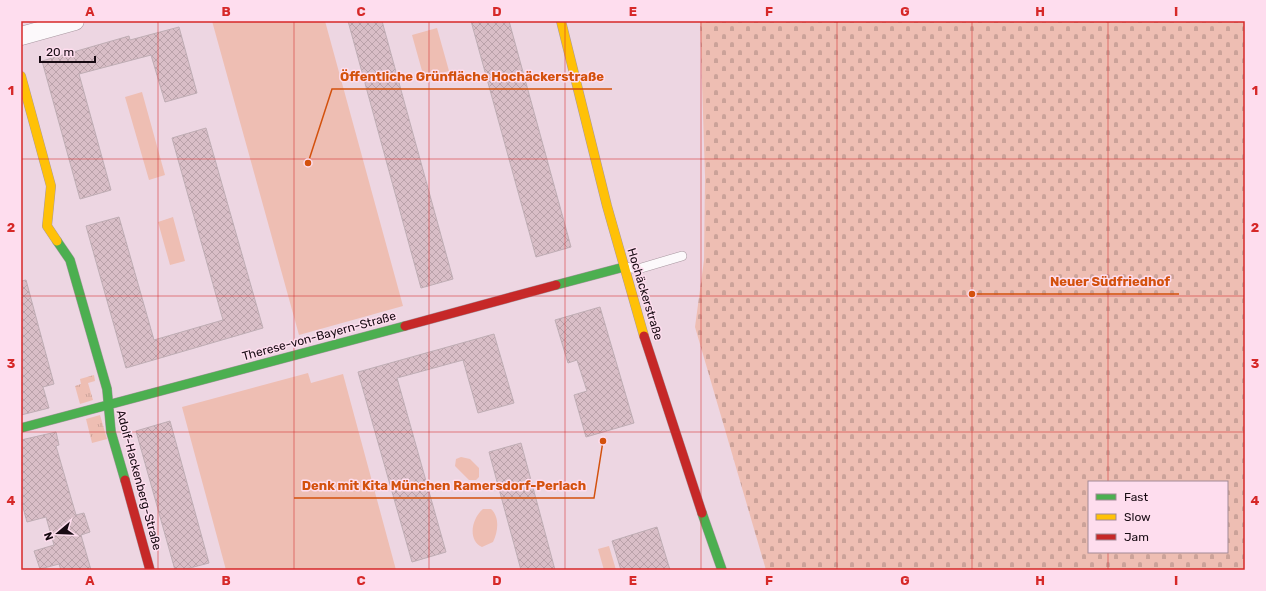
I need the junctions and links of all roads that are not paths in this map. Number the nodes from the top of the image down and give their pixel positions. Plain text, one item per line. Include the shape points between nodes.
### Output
1 (74, 21) edge
2 (561, 21) edge
3 (21, 36) edge
4 (21, 76) edge
5 (682, 256) dead end
6 (624, 267) junction
7 (107, 405) junction
8 (21, 428) edge
9 (150, 570) edge
10 (722, 570) edge

1 - 3 street
2 - 6 street, Hochäckerstraße
4 - 7 street, Adolf-Hackenberg-Straße via 51,186 47,226 70,260 107,389
5 - 6 lane via 638,269
6 - 7 street, Therese-von-Bayern-Straße
6 - 10 street, Hochäckerstraße via 665,401
7 - 8 street, Therese-von-Bayern-Straße
7 - 9 street, Adolf-Hackenberg-Straße via 111,432

